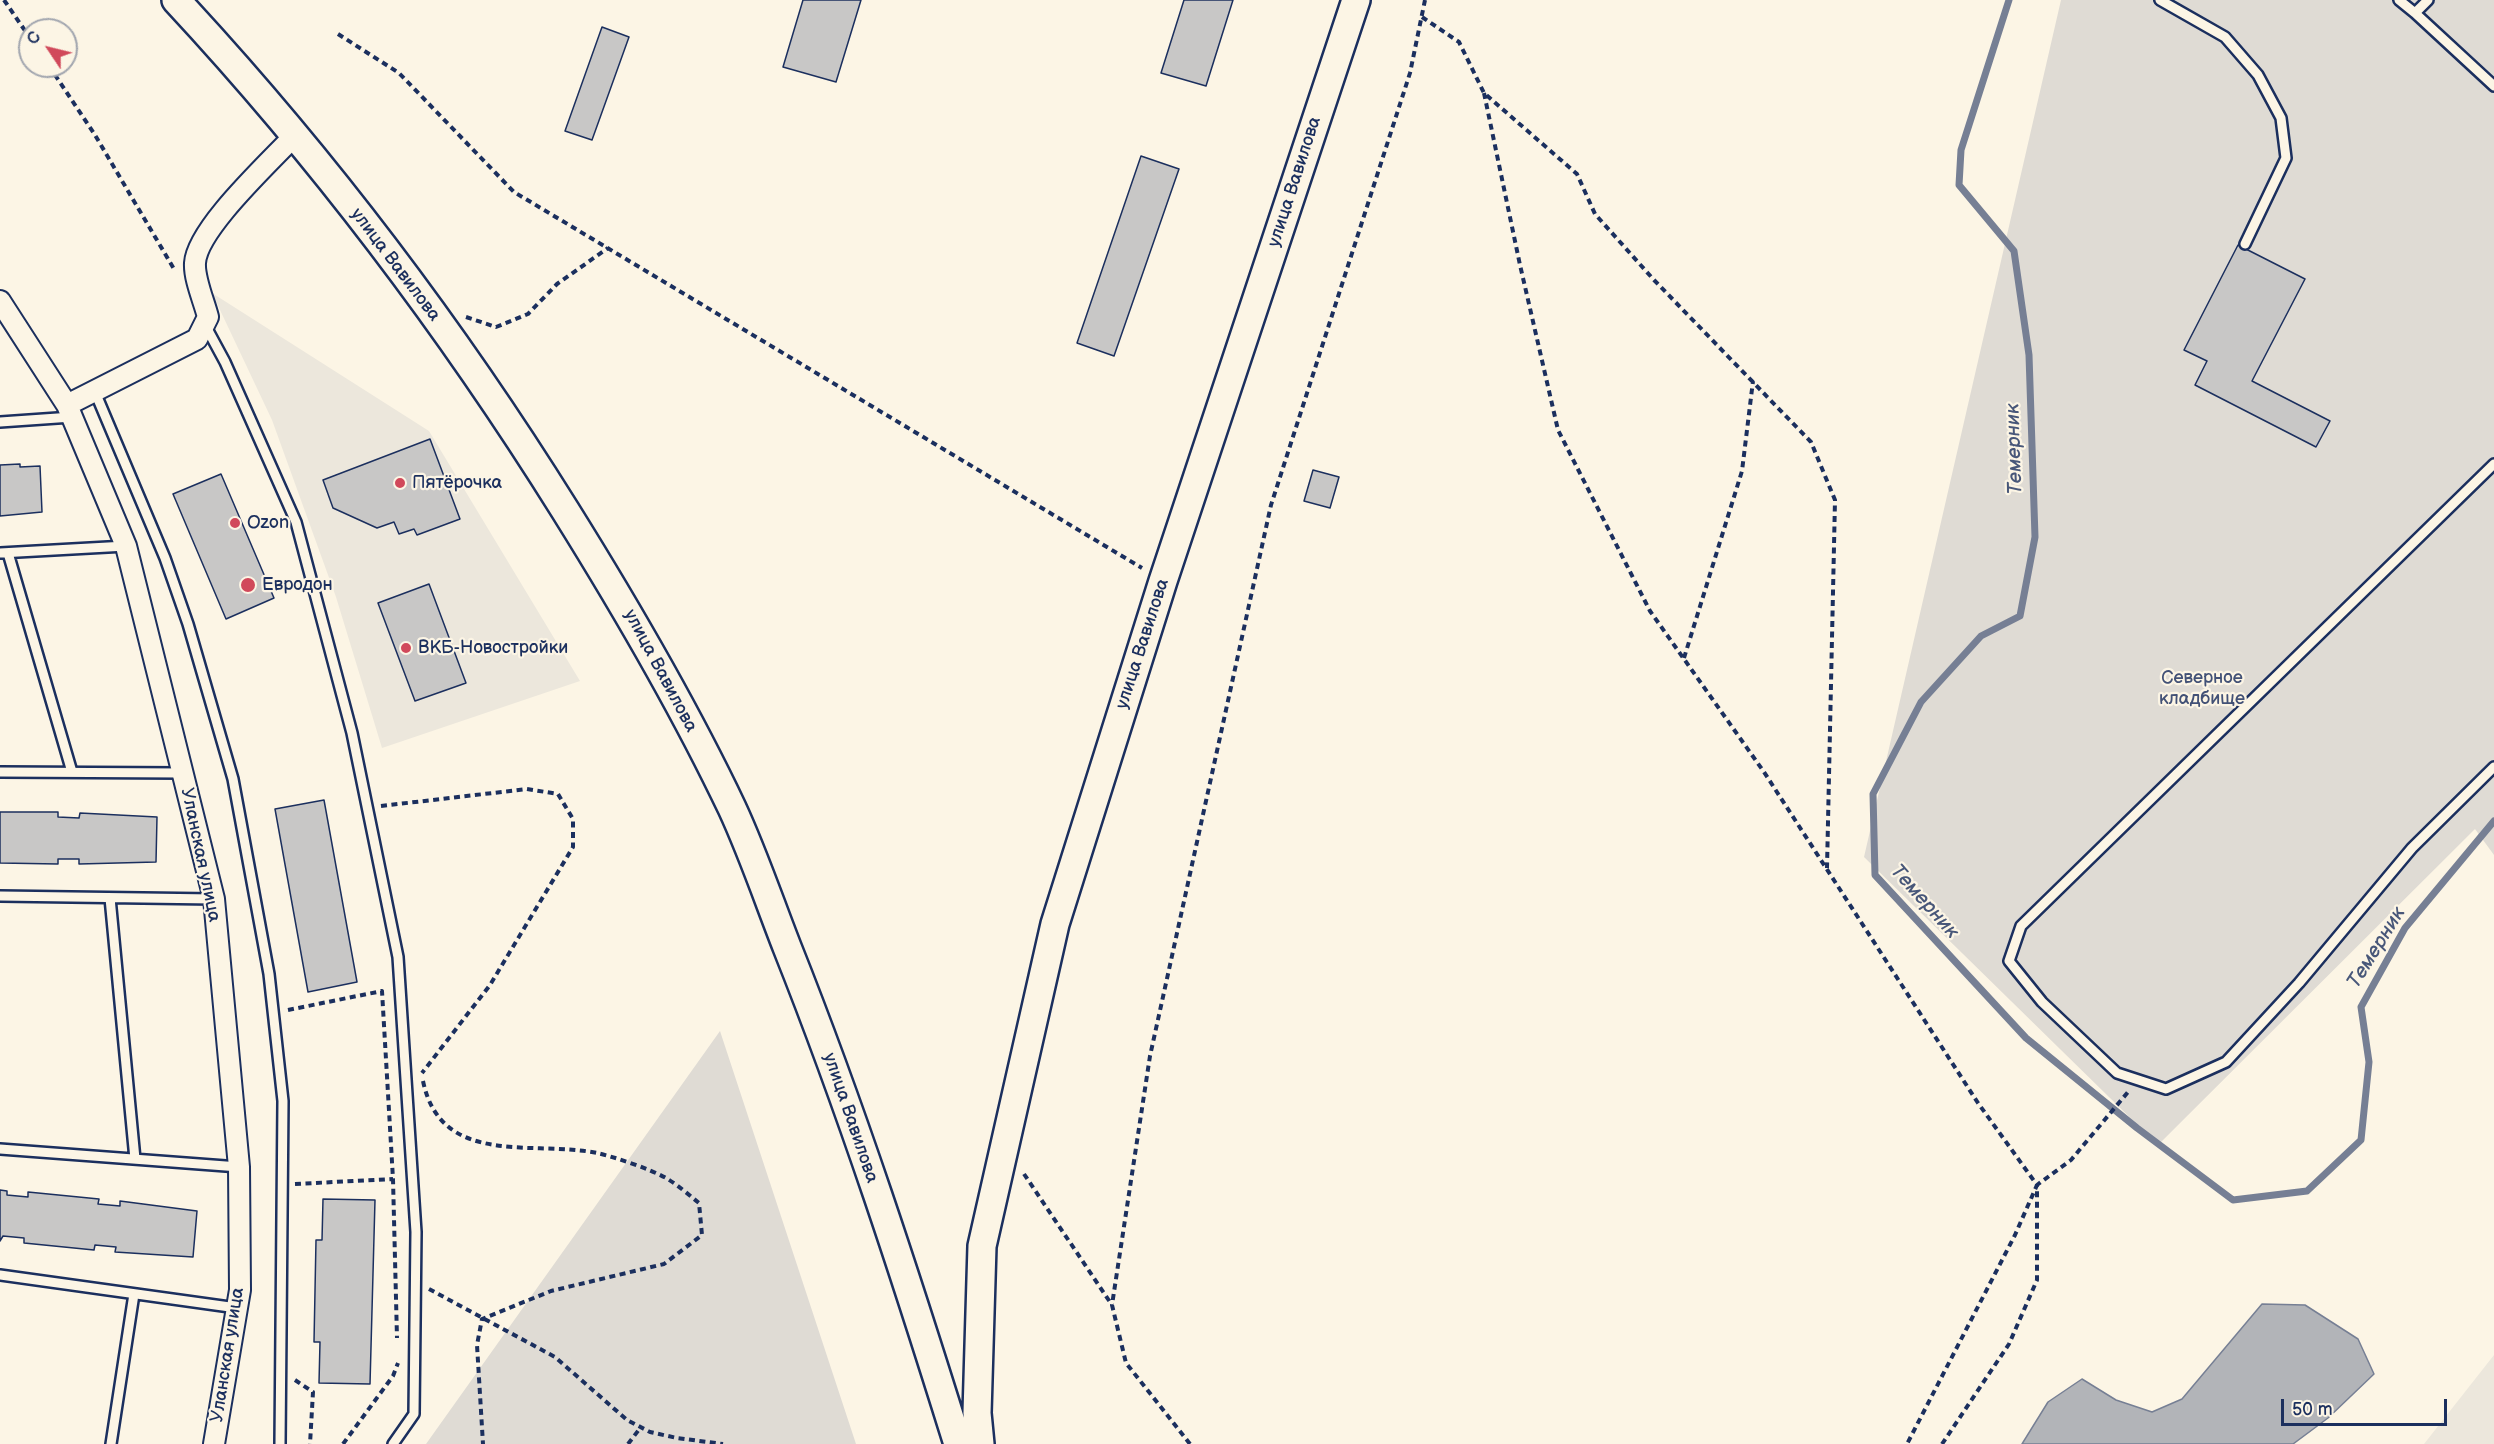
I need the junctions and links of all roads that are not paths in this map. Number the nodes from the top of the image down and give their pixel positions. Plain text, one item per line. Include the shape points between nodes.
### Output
1 (176, 0) edge
2 (1356, 0) edge
3 (2160, 0) edge
4 (2399, 0) edge
5 (2428, 0) edge
6 (2415, 13) junction
7 (2494, 86) edge
8 (294, 136) junction
9 (2245, 244) dead end
10 (0, 301) edge
11 (205, 325) junction
12 (95, 392) junction
13 (70, 411) junction
14 (0, 422) edge
15 (2494, 464) edge
16 (126, 546) junction
17 (4, 553) edge
18 (2494, 767) edge
19 (0, 772) edge
20 (72, 772) junction
21 (182, 773) junction
22 (0, 896) edge
23 (110, 898) junction
24 (214, 899) junction
25 (0, 1149) edge
26 (135, 1159) junction
27 (239, 1167) junction
28 (0, 1275) edge
29 (134, 1294) junction
30 (237, 1308) junction
31 (111, 1444) edge
32 (214, 1444) edge
33 (280, 1444) edge
34 (393, 1444) edge
35 (958, 1444) edge
36 (980, 1444) edge

1 - 8 street, улица Вавилова
2 - 36 street, улица Вавилова via 1163,581 1055,924 982,1246 977,1413
3 - 9 lane via 2225,37 2258,75 2281,118 2286,158
4 - 6 lane
5 - 6 lane
6 - 7 lane
8 - 11 street via 208,229 196,251 195,266 208,317
8 - 35 street, улица Вавилова via 388,251 509,421 629,612 733,810 820,1030
10 - 13 street, Уланская улица
11 - 12 street via 196,339 182,348
11 - 34 lane via 296,522 352,733 398,957 416,1232 414,1414
12 - 13 street
12 - 33 lane via 165,558 188,624 235,790 269,974 283,1101
13 - 14 lane
13 - 16 street, Уланская улица
15 - 18 lane via 2021,926 2009,961 2042,1002 2117,1073 2166,1089 2226,1062 2299,983 2412,848
16 - 17 lane
16 - 21 street, Уланская улица
17 - 20 lane
19 - 20 lane
20 - 21 lane
21 - 24 street, Уланская улица
22 - 23 lane
23 - 24 lane
23 - 26 lane
24 - 27 street, Уланская улица
25 - 26 lane
26 - 27 lane
27 - 30 street, Уланская улица
28 - 29 lane
29 - 30 lane
29 - 31 lane
30 - 32 street, Уланская улица

